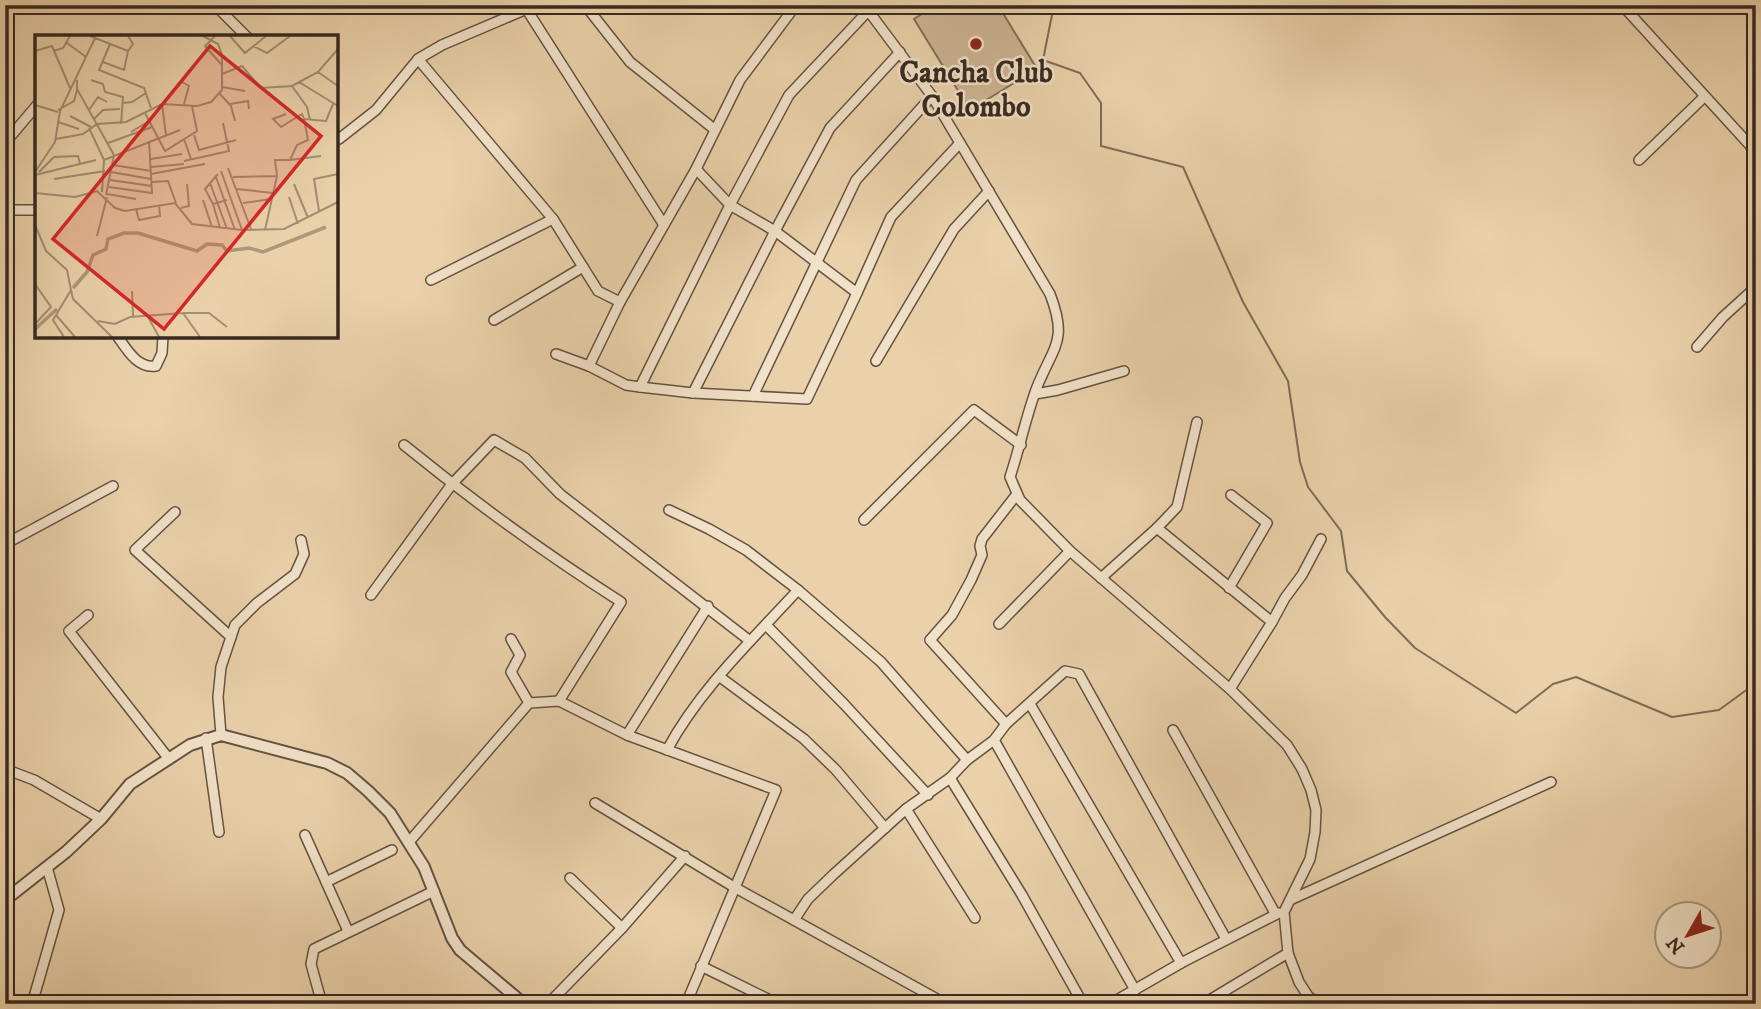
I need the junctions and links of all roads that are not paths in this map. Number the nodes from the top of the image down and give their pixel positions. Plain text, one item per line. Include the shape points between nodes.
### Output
1 (215, 5) edge
2 (585, 5) edge
3 (796, 5) edge
4 (1622, 5) edge
5 (531, 8) edge
6 (866, 8) edge
7 (245, 35) edge
8 (900, 52) junction
9 (418, 59) junction
10 (932, 96) junction
11 (1704, 97) junction
12 (35, 107) edge
13 (714, 129) junction
14 (338, 139) edge
15 (960, 143) junction
16 (5, 144) edge
17 (1756, 152) edge
18 (1639, 160) dead end
19 (696, 169) junction
20 (989, 191) junction
21 (730, 205) junction
22 (5, 209) edge
23 (35, 210) edge
24 (553, 219) junction
25 (664, 225) junction
26 (775, 231) junction
27 (816, 261) junction
28 (583, 268) junction
29 (431, 281) dead end
30 (1756, 287) edge
31 (857, 293) junction
32 (620, 302) junction
33 (494, 320) dead end
34 (119, 338) edge
35 (163, 338) edge
36 (1697, 347) dead end
37 (556, 354) dead end
38 (876, 360) dead end
39 (589, 366) junction
40 (1124, 371) dead end
41 (640, 387) junction
42 (693, 393) junction
43 (1035, 394) junction
44 (753, 396) junction
45 (1197, 422) dead end
46 (404, 445) dead end
47 (1021, 445) junction
48 (452, 484) junction
49 (113, 486) dead end
50 (1017, 494) junction
51 (1231, 495) dead end
52 (669, 510) dead end
53 (175, 512) dead end
54 (864, 520) dead end
55 (1157, 528) junction
56 (1321, 539) dead end
57 (301, 540) dead end
58 (6, 542) edge
59 (1070, 551) junction
60 (1101, 578) junction
61 (1229, 588) junction
62 (798, 590) junction
63 (371, 595) dead end
64 (708, 606) junction
65 (88, 615) dead end
66 (1272, 622) junction
67 (999, 624) dead end
68 (766, 625) junction
69 (231, 637) junction
70 (511, 639) dead end
71 (750, 640) junction
72 (720, 677) junction
73 (1230, 689) junction
74 (559, 701) junction
75 (529, 703) junction
76 (1030, 704) junction
77 (1006, 724) junction
78 (1173, 730) dead end
79 (627, 734) junction
80 (221, 735) junction
81 (206, 738) junction
82 (994, 740) junction
83 (667, 750) junction
84 (169, 759) junction
85 (967, 760) junction
86 (5, 769) edge
87 (950, 778) junction
88 (1551, 782) dead end
89 (928, 795) junction
90 (595, 803) dead end
91 (906, 809) junction
92 (101, 819) junction
93 (885, 828) junction
94 (219, 832) dead end
95 (305, 835) dead end
96 (409, 842) junction
97 (392, 849) dead end
98 (685, 856) junction
99 (47, 867) junction
100 (570, 878) dead end
101 (326, 882) junction
102 (734, 887) junction
103 (433, 891) junction
104 (8, 893) edge
105 (1290, 900) junction
106 (1280, 913) junction
107 (975, 918) dead end
108 (794, 920) junction
109 (622, 928) junction
110 (348, 931) junction
111 (1226, 939) junction
112 (1288, 953) junction
113 (1181, 963) junction
114 (701, 966) junction
115 (1135, 990) junction
116 (32, 1004) edge
117 (322, 1004) edge
118 (524, 1004) edge
119 (548, 1004) edge
120 (686, 1004) edge
121 (778, 1004) edge
122 (946, 1004) edge
123 (1083, 1004) edge
124 (1110, 1004) edge
125 (1203, 1004) edge
126 (1318, 1004) edge

1 - 7 street
2 - 13 street via 629,62
3 - 13 street via 740,80
4 - 11 street
5 - 9 street
5 - 25 street
6 - 8 street
6 - 21 street via 789,95
8 - 10 street
8 - 26 street via 830,128
9 - 14 street via 376,110
9 - 24 street
10 - 15 street
10 - 27 street via 856,180
11 - 17 street
11 - 18 street
12 - 16 street
13 - 19 street
15 - 20 street
15 - 31 street via 891,217
19 - 21 street
19 - 25 street
20 - 38 street via 954,229
20 - 43 street via 1050,293 1058,315 1055,354
21 - 26 street
21 - 41 street
22 - 23 street
24 - 28 street
24 - 29 street
25 - 32 street
26 - 27 street
26 - 42 street
27 - 31 street
27 - 44 street
28 - 32 street via 598,291
28 - 33 street
30 - 36 street
31 - 44 street via 807,399
32 - 39 street
34 - 35 street via 149,368 156,366
37 - 39 street
39 - 41 street
40 - 43 street
41 - 42 street
42 - 44 street
43 - 47 street
45 - 55 street via 1177,507
46 - 48 street
47 - 50 street via 1010,477
47 - 54 street via 974,410
48 - 63 street
48 - 64 street via 494,440 525,458 560,494
48 - 74 street via 557,562 621,602
49 - 58 street
50 - 59 street
50 - 77 street via 982,539 982,555 971,580 952,615 930,640
51 - 61 street via 1267,523
52 - 62 street via 746,550
53 - 69 street via 135,550
55 - 60 street
55 - 61 street
56 - 66 street
57 - 69 street via 304,554 295,574 257,603 235,625
59 - 60 street
59 - 67 street
60 - 73 street
61 - 66 street
62 - 68 street
62 - 85 street via 881,662
64 - 71 street
64 - 79 street
65 - 84 street via 69,631
66 - 73 street
68 - 71 street
68 - 89 street
69 - 80 street via 221,667
70 - 75 street via 520,655 511,672
71 - 72 street
72 - 83 street
72 - 93 street via 804,739
73 - 105 street via 1287,745 1311,790 1316,810 1310,859
74 - 75 street
74 - 79 street
75 - 96 street
76 - 77 street
76 - 111 street via 1065,671 1079,674
76 - 113 street
77 - 82 street
78 - 106 street
79 - 83 street
80 - 81 street
80 - 96 street via 327,763 347,773 390,814
81 - 84 street
81 - 94 street
82 - 85 street
82 - 115 street
83 - 102 street via 776,790
84 - 92 street via 130,785
85 - 87 street
86 - 92 street via 34,780
87 - 89 street
87 - 123 street
88 - 105 street
89 - 91 street
90 - 98 street
91 - 93 street
91 - 107 street
92 - 99 street
93 - 108 street via 808,899
95 - 101 street
96 - 103 street
97 - 101 street
98 - 102 street
98 - 109 street
99 - 104 street
99 - 116 street via 59,911
100 - 109 street
101 - 110 street
102 - 108 street
102 - 114 street
103 - 110 street
103 - 118 street via 460,950
105 - 106 street
106 - 111 street
106 - 112 street
108 - 122 street
109 - 119 street
110 - 117 street via 314,949 311,964
111 - 113 street
112 - 125 street
112 - 126 street via 1299,982
113 - 115 street
114 - 120 street
114 - 121 street
115 - 124 street

